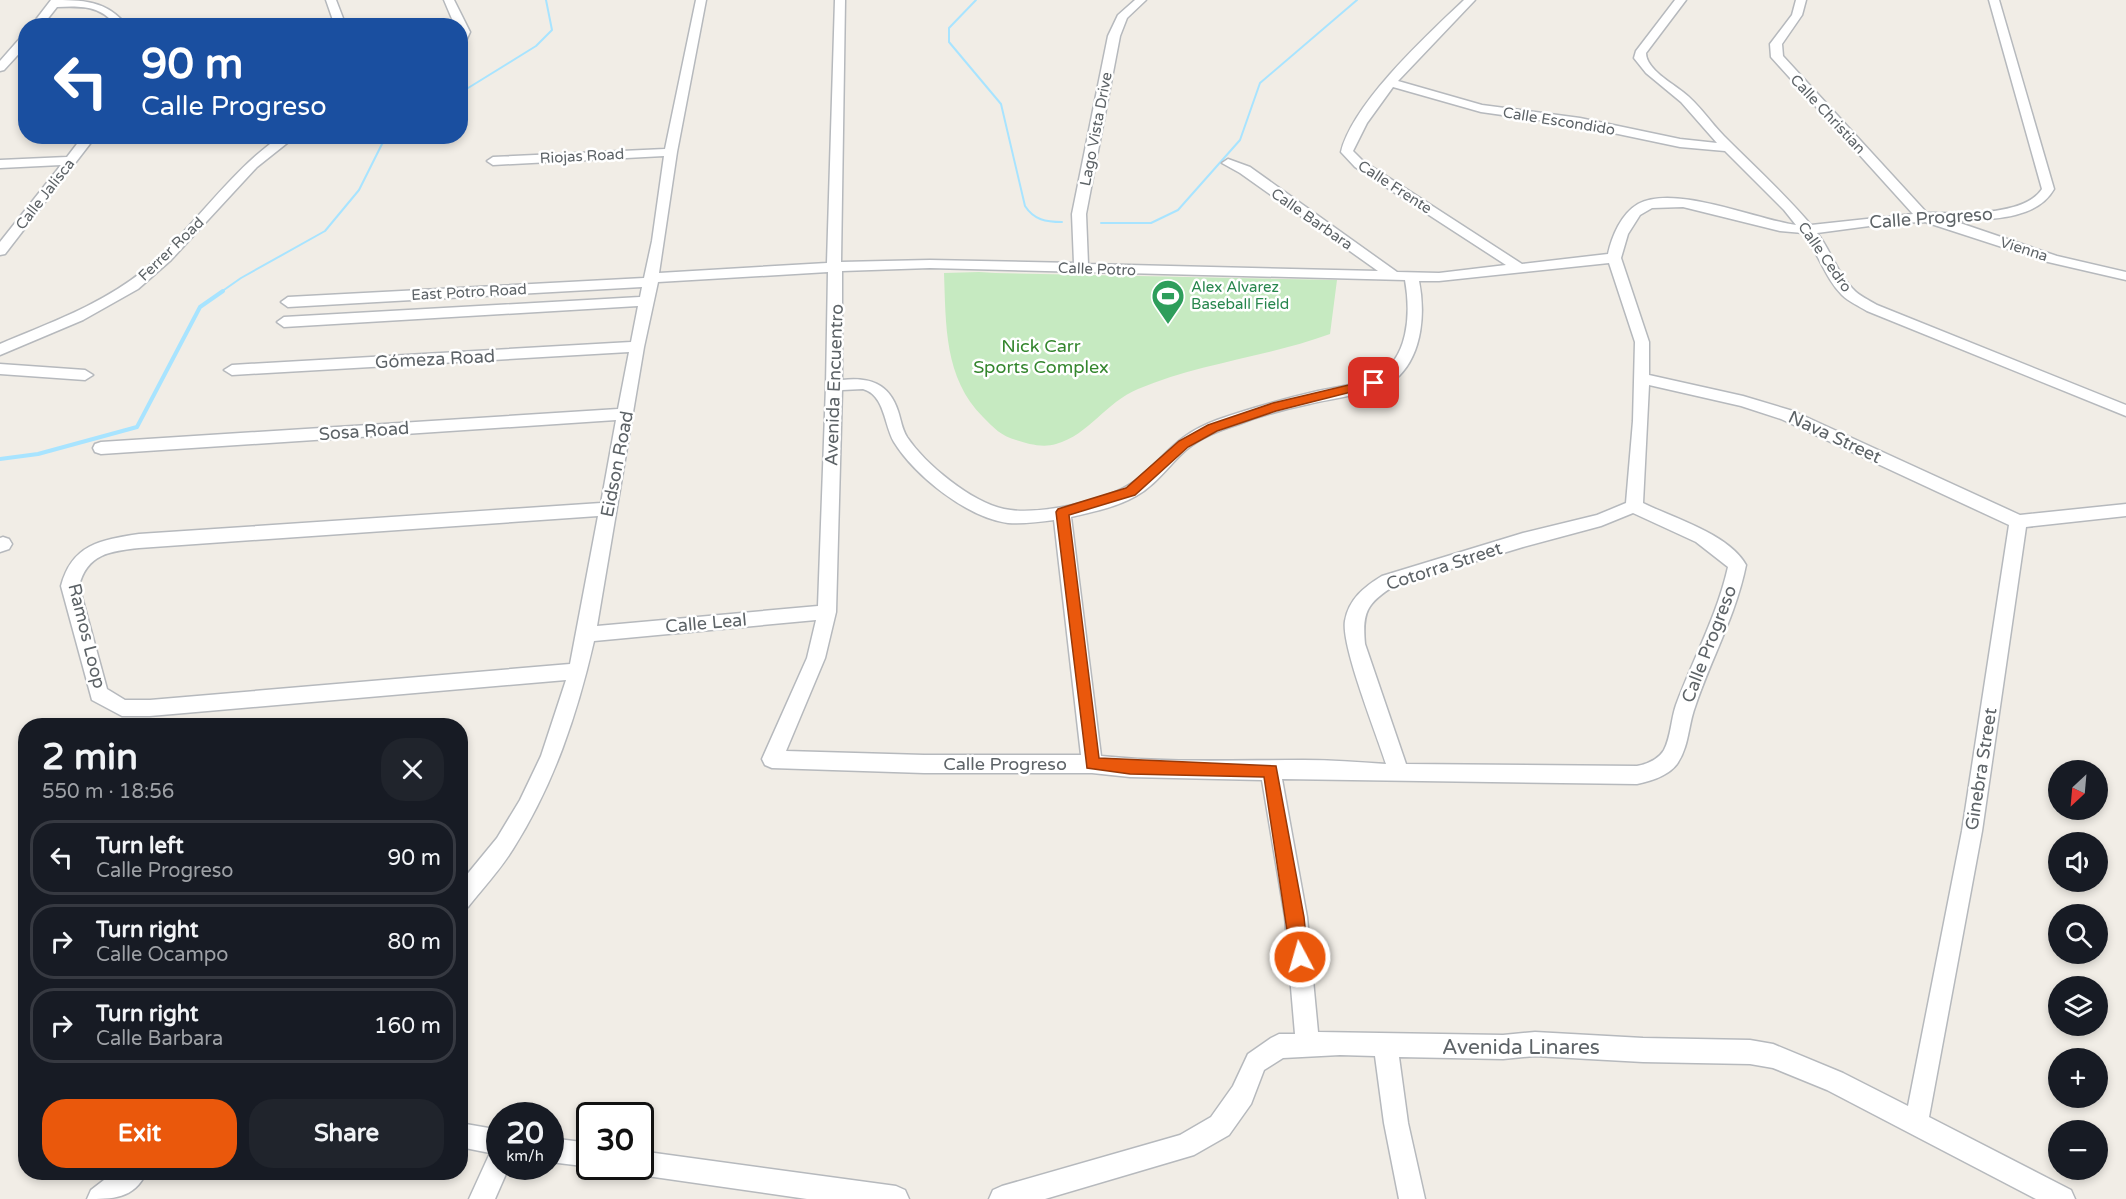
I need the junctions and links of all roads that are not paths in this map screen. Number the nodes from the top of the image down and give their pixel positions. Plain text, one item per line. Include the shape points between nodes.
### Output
1 (331, 0) edge
2 (449, 0) edge
3 (701, 0) edge
4 (840, 0) edge
5 (1141, 0) edge
6 (1470, 0) edge
7 (1681, 0) edge
8 (1801, 0) edge
9 (1994, 0) edge
10 (55, 2) edge
11 (42, 18) edge
12 (118, 18) edge
13 (338, 18) edge
14 (457, 18) edge
15 (18, 48) edge
16 (0, 69) edge
17 (1390, 82) junction
18 (84, 144) edge
19 (279, 144) edge
20 (1730, 148) junction
21 (671, 152) junction
22 (71, 161) junction
23 (493, 161) dead end
24 (1228, 163) dead end
25 (0, 164) edge
26 (1923, 217) junction
27 (1807, 229) junction
28 (0, 251) edge
29 (1614, 258) junction
30 (833, 267) junction
31 (1081, 268) junction
32 (1521, 269) junction
33 (2126, 276) edge
34 (1403, 277) junction
35 (651, 280) junction
36 (646, 301) junction
37 (288, 303) dead end
38 (284, 322) dead end
39 (637, 347) junction
40 (0, 350) edge
41 (0, 369) edge
42 (232, 370) dead end
43 (85, 375) dead end
44 (1643, 379) junction
45 (834, 386) junction
46 (2126, 411) edge
47 (626, 414) junction
48 (101, 448) dead end
49 (1634, 506) junction
50 (608, 509) junction
51 (2126, 510) edge
52 (1062, 512) junction
53 (2018, 522) junction
54 (826, 612) junction
55 (586, 634) junction
56 (576, 671) junction
57 (772, 759) joint
58 (1092, 764) junction
59 (1271, 771) junction
60 (1399, 773) junction
61 (468, 890) edge
62 (1307, 1043) junction
63 (1386, 1045) junction
64 (1916, 1122) junction
65 (468, 1136) edge
66 (486, 1140) edge
67 (654, 1165) edge
68 (124, 1180) edge
69 (490, 1180) edge
70 (100, 1199) edge
71 (482, 1199) edge
72 (896, 1199) edge
73 (1002, 1199) edge
74 (1412, 1199) edge
75 (2062, 1199) edge

1 - 13 street
2 - 14 street
3 - 21 street, Eidson Road
4 - 30 street, Avenida Encuentro
5 - 31 street, Lago Vista Drive via 1122,17 1114,36 1079,214
6 - 17 street, Calle Frente
7 - 20 street, Calle Cedro via 1646,44 1640,58
8 - 26 street, Calle Christian via 1797,15 1776,44 1777,57
9 - 26 street, Calle Progreso via 2048,189 2039,202 2018,210
10 - 11 street
10 - 12 street via 104,5
15 - 16 street
17 - 20 street, Calle Escondido via 1481,108
17 - 32 street, Calle Frente via 1361,123 1347,152 1359,164
18 - 22 street, Calle Jalisca
19 - 40 street, Ferrer Road via 256,161 161,262 133,286
20 - 27 street, Calle Cedro
21 - 23 street, Riojas Road
21 - 35 street, Eidson Road
22 - 25 street
22 - 28 street, Calle Jalisca
24 - 34 street, Calle Barbara via 1245,170
26 - 27 street, Calle Progreso
26 - 33 street, Vienna via 2053,259
27 - 29 street, Calle Progreso via 1778,227 1698,206 1650,204 1631,216
27 - 46 street, Calle Cedro via 1822,248 1838,281 1860,302
29 - 32 street, Calle Potro
29 - 44 street via 1642,342
30 - 31 street, Calle Potro via 930,264
30 - 35 street, Calle Potro
30 - 45 street, Avenida Encuentro
31 - 34 street, Calle Potro
32 - 34 street, Calle Potro
34 - 52 street via 1415,296 1414,319 1400,363 1388,377 1273,407 1213,428 1184,444 1131,492
35 - 36 street, Eidson Road
35 - 37 street, East Potro Road
36 - 38 street
36 - 39 street, Eidson Road
39 - 42 street, Gómeza Road
39 - 47 street, Eidson Road
41 - 43 street
44 - 49 street
44 - 53 street, Nava Street via 1787,415
45 - 52 street via 870,386 881,394 900,438 916,459 985,509 1007,516
45 - 54 street, Avenida Encuentro
47 - 48 street, Sosa Road
47 - 50 street, Eidson Road
49 - 60 street, Cotorra Street via 1601,520 1400,576 1369,593 1359,606 1354,624 1356,644
49 - 60 street, Calle Progreso via 1705,541 1737,565 1729,598 1694,679 1671,756 1653,772 1637,775
50 - 55 street, Eidson Road
50 - 56 street, Ramos Loop via 114,544 93,551 74,567 70,586 99,694 122,708
51 - 53 street
52 - 58 street
53 - 64 street, Ginebra Street via 1972,831
54 - 55 street, Calle Leal
54 - 57 street, Avenida Encuentro via 816,658
55 - 56 street, Eidson Road
56 - 61 street, Eidson Road via 563,726 542,777 504,845
57 - 58 street, Calle Progreso via 934,765
58 - 59 street, Calle Progreso
59 - 60 street, Calle Progreso
59 - 62 street via 1296,917
62 - 63 street, Avenida Linares
62 - 73 street, Avenida Linares via 1279,1046 1256,1062 1242,1095 1220,1126 1185,1146
63 - 64 street, Avenida Linares via 1535,1044 1750,1052 1808,1068
63 - 74 street via 1399,1146
64 - 75 street, Avenida Linares
65 - 66 street
67 - 72 street
68 - 70 street
69 - 71 street

